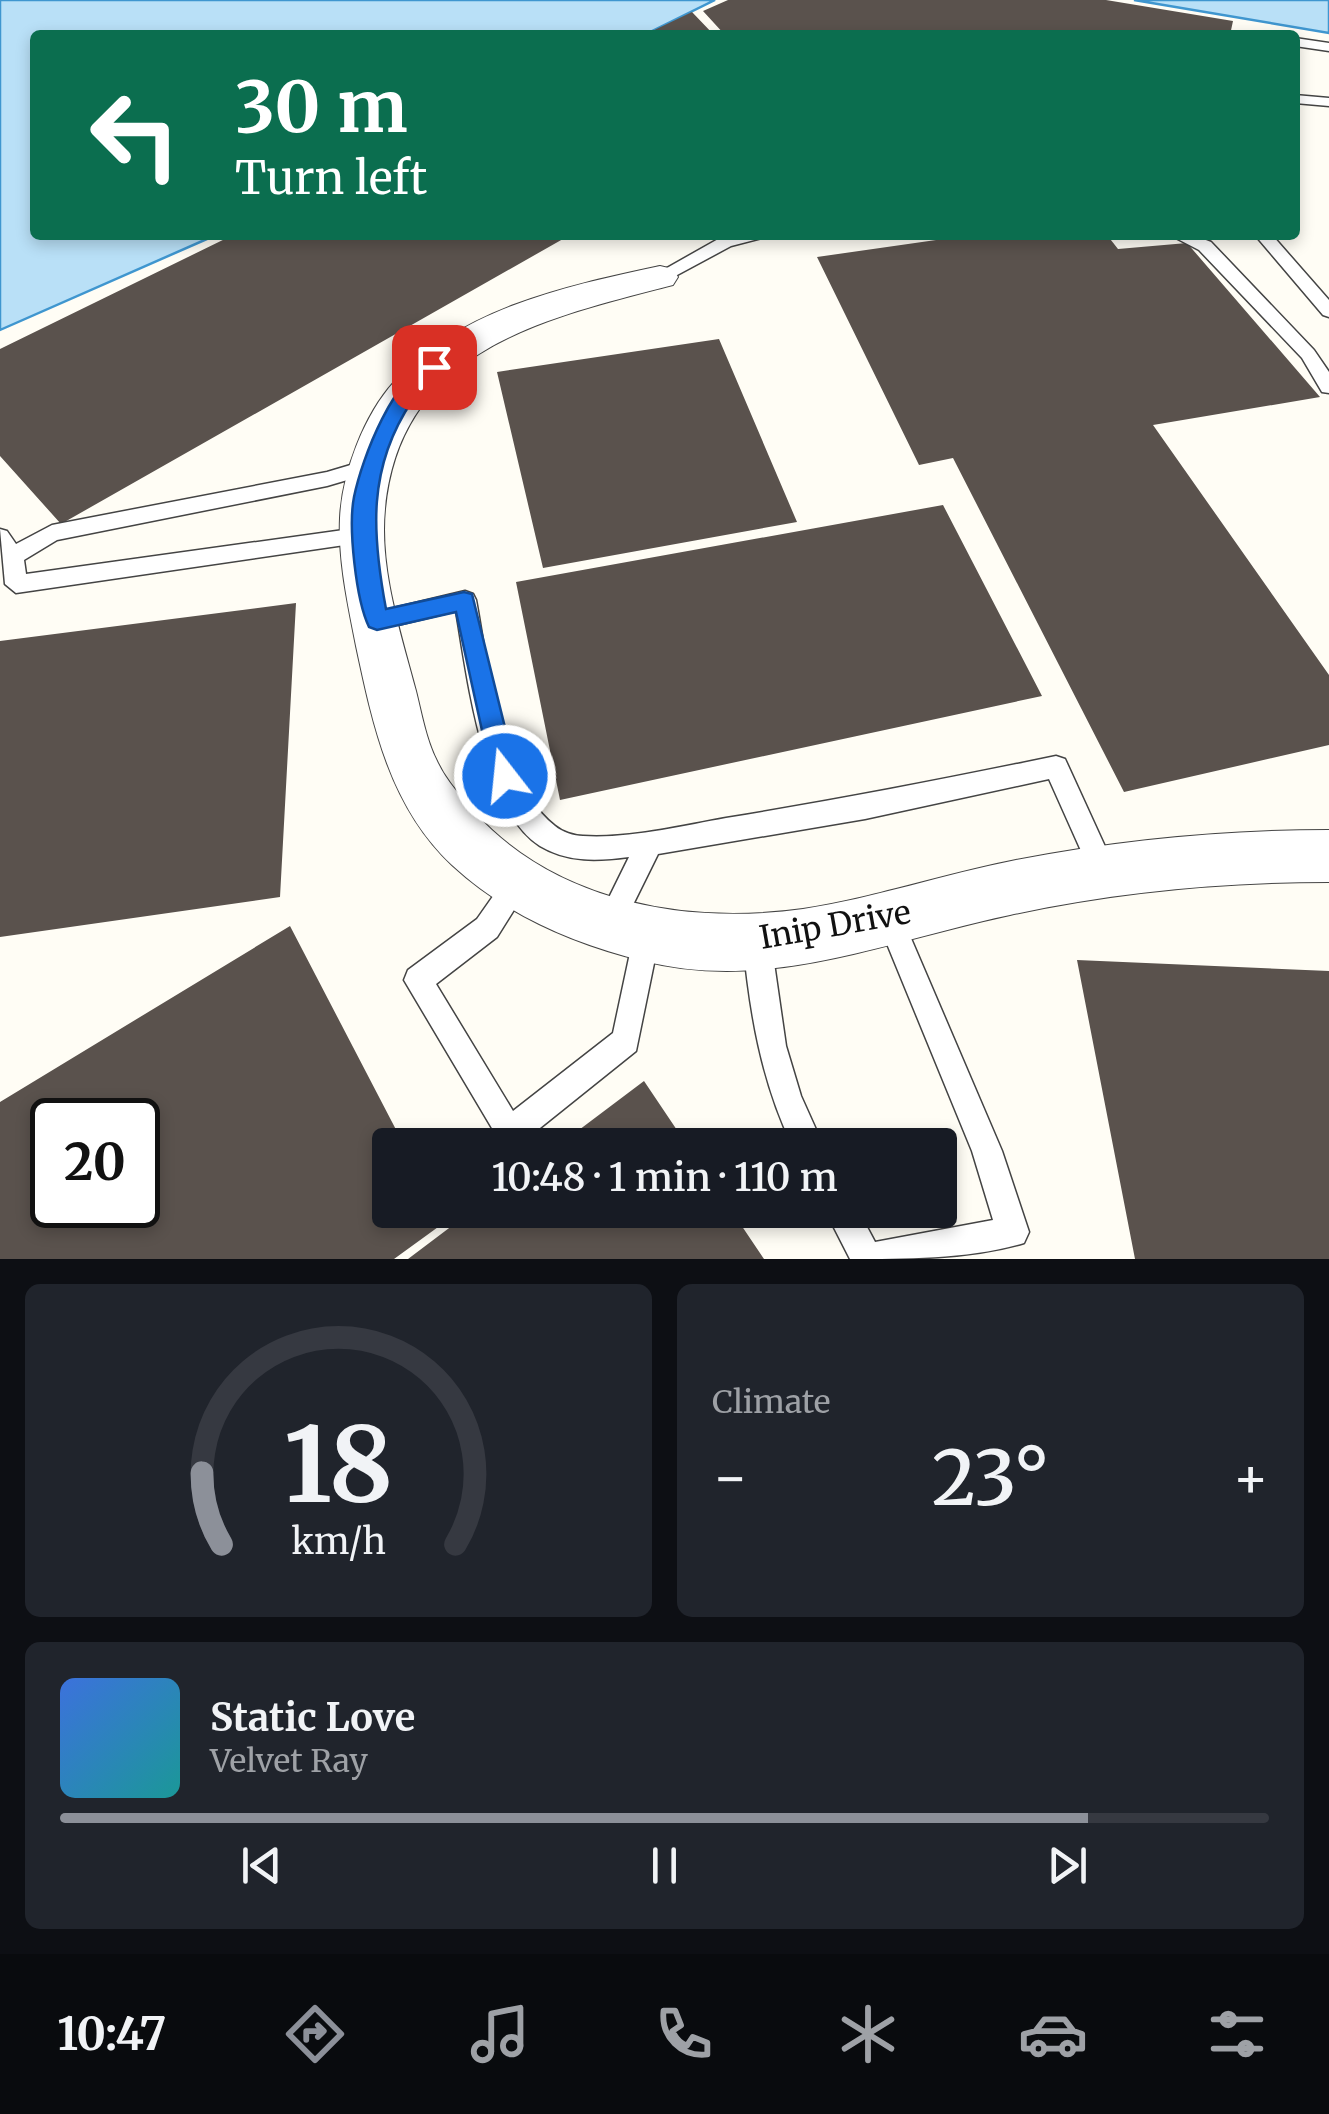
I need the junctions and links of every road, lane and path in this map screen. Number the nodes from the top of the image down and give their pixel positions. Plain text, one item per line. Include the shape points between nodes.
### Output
1 (1300, 43) edge
2 (1329, 47) edge
3 (1300, 99) edge
4 (1329, 102) edge
5 (737, 240) edge
6 (1190, 240) edge
7 (1268, 240) edge
8 (660, 277) joint
9 (1329, 311) edge
10 (1329, 387) edge
11 (374, 465) junction
12 (365, 535) junction
13 (0, 537) edge
14 (13, 556) junction
15 (377, 621) junction
16 (671, 839) junction
17 (1329, 856) edge
18 (1104, 873) junction
19 (519, 881) junction
20 (889, 917) junction
21 (628, 929) junction
22 (756, 942) junction
23 (799, 1128) edge
24 (851, 1228) edge
25 (867, 1259) edge

1 - 2 lane
3 - 4 lane
5 - 8 lane
6 - 10 lane via 1205,246 1308,354
7 - 9 lane
8 - 11 street, Inip Drive via 546,309 459,350 406,394
11 - 12 street, Inip Drive via 364,499
11 - 14 lane via 52,533
12 - 14 lane via 16,584
12 - 15 street, Inip Drive
13 - 14 lane
15 - 16 lane via 464,600 497,756 512,797 543,836 578,848
15 - 19 street, Inip Drive via 401,737 418,778 482,859
16 - 18 lane via 1056,766
16 - 21 lane via 650,843
17 - 18 street, Inip Drive via 1170,862
18 - 20 street, Inip Drive
19 - 21 street, Inip Drive via 575,916
19 - 21 lane via 487,928 418,980 509,1134 626,1041
20 - 22 street, Inip Drive
20 - 25 lane via 987,1151 1013,1232
21 - 22 street, Inip Drive via 668,940
22 - 23 lane via 784,1100
24 - 25 lane

